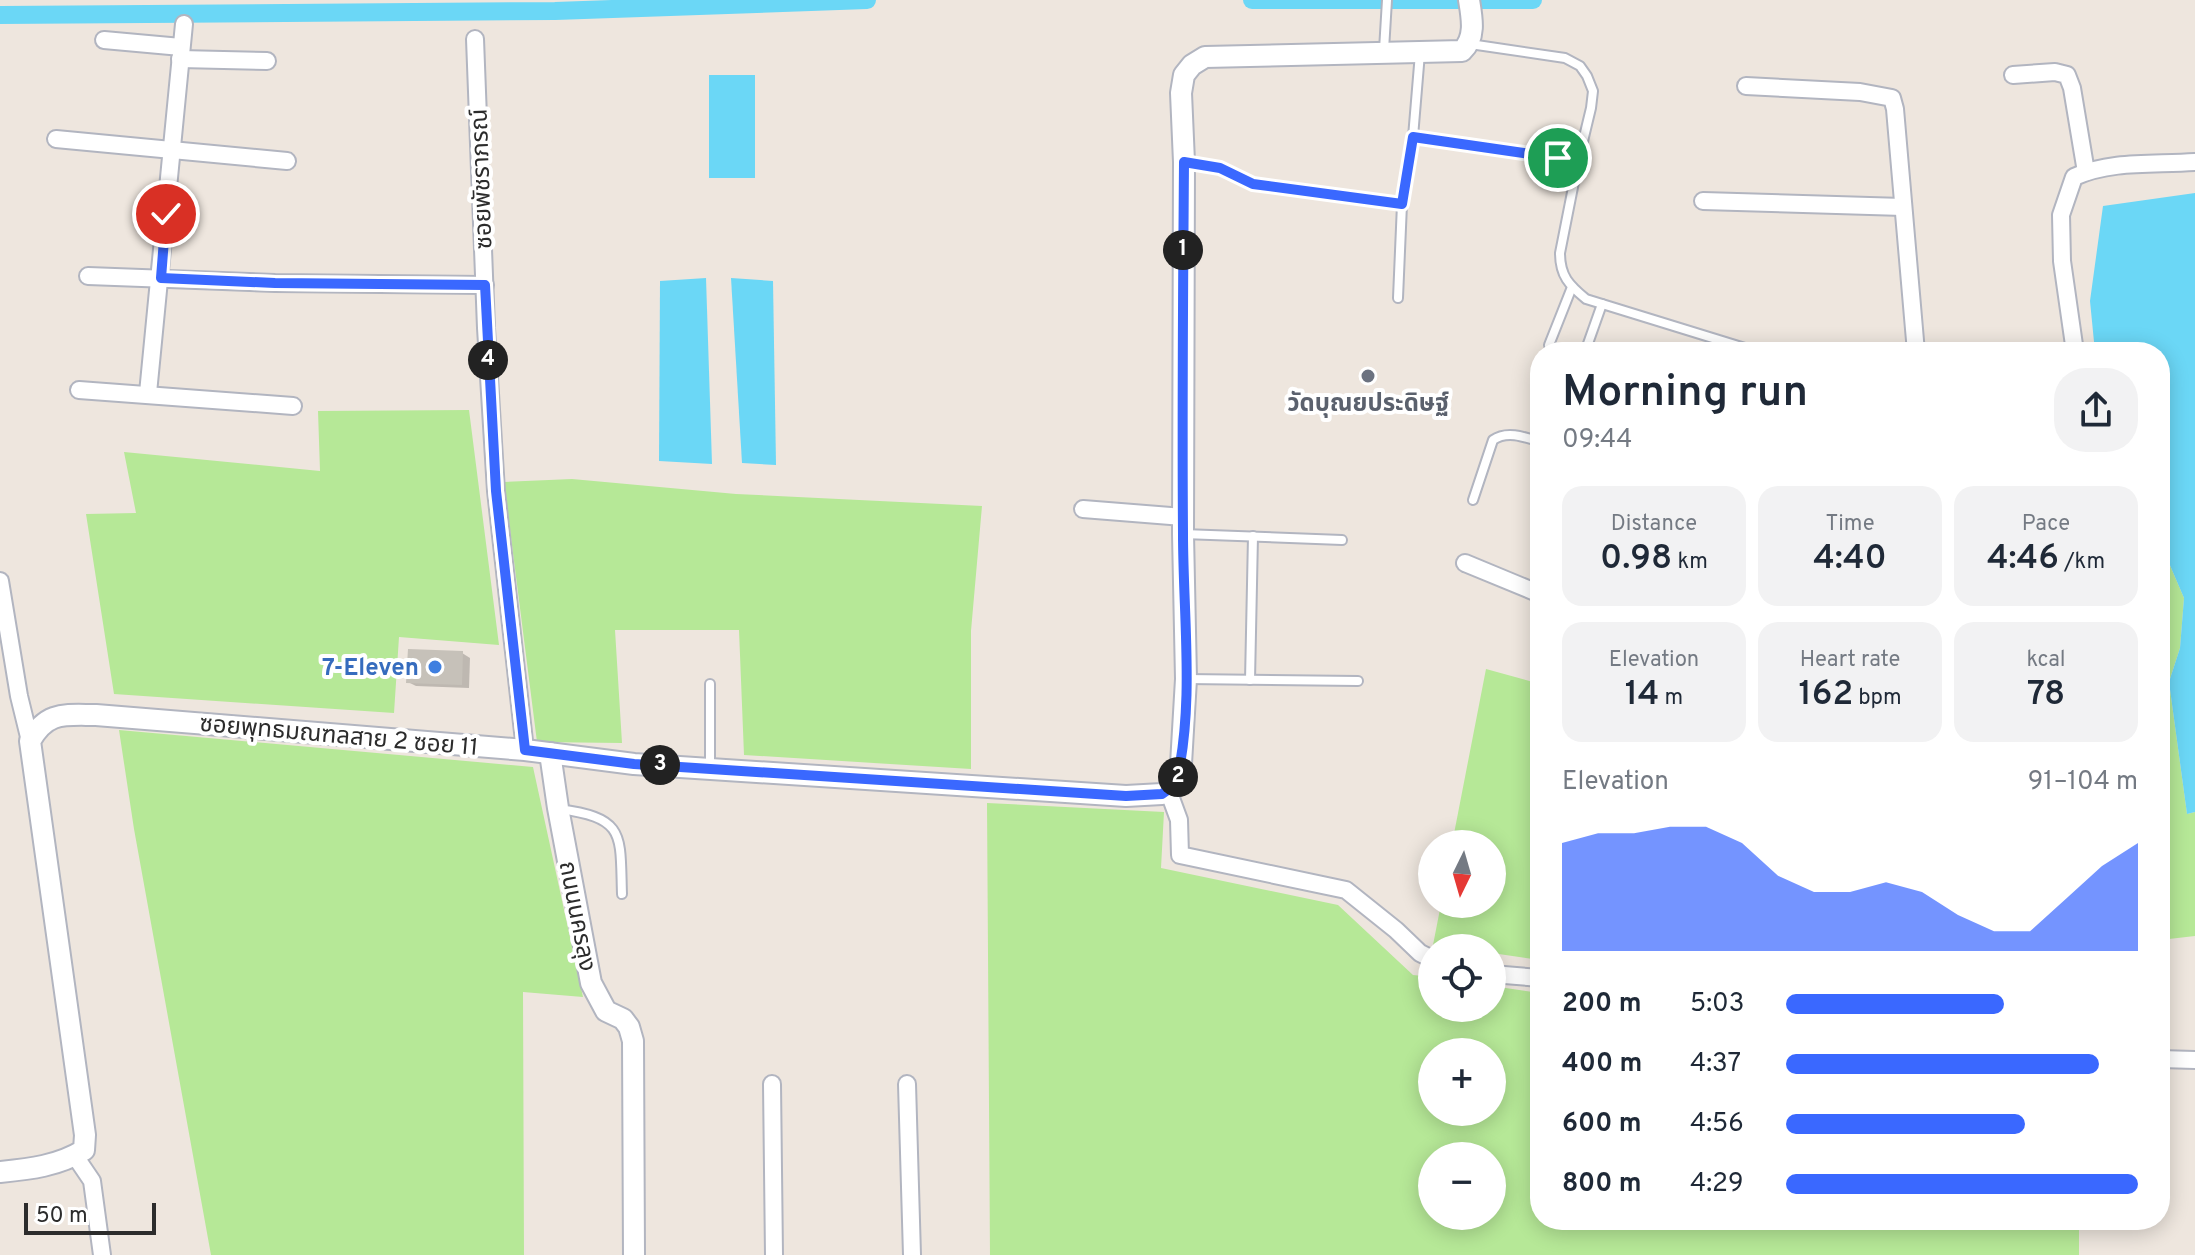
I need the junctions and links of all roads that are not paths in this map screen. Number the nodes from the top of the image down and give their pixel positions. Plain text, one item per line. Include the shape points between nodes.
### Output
1 (1387, 0) edge
2 (1470, 8) edge
3 (184, 24) dead end
4 (475, 39) dead end
5 (104, 40) dead end
6 (1470, 44) junction
7 (1384, 51) junction
8 (1420, 52) junction
9 (181, 53) junction
10 (267, 61) dead end
11 (2013, 75) dead end
12 (1746, 86) dead end
13 (1413, 137) junction
14 (56, 139) dead end
15 (172, 150) junction
16 (287, 161) dead end
17 (1184, 162) junction
18 (1578, 162) junction
19 (2195, 162) edge
20 (2086, 172) junction
21 (1703, 201) dead end
22 (1402, 204) junction
23 (1903, 207) junction
24 (88, 276) dead end
25 (161, 278) junction
26 (485, 285) junction
27 (1572, 287) junction
28 (1398, 298) dead end
29 (1602, 304) junction
30 (1550, 342) edge
31 (1589, 342) edge
32 (1726, 342) edge
33 (1915, 342) edge
34 (2074, 342) edge
35 (79, 390) dead end
36 (148, 393) junction
37 (293, 406) dead end
38 (1530, 439) edge
39 (1473, 500) dead end
40 (1083, 509) dead end
41 (1183, 526) junction
42 (1253, 536) junction
43 (1342, 540) dead end
44 (1465, 563) dead end
45 (0, 581) edge
46 (1530, 590) edge
47 (1186, 679) junction
48 (1250, 680) junction
49 (1358, 681) dead end
50 (710, 684) dead end
51 (30, 741) junction
52 (525, 750) junction
53 (550, 753) junction
54 (710, 768) junction
55 (1168, 790) junction
56 (558, 808) junction
57 (622, 894) dead end
58 (1418, 951) edge
59 (1506, 975) edge
60 (1530, 977) edge
61 (2170, 1059) edge
62 (2195, 1060) edge
63 (772, 1084) dead end
64 (907, 1084) dead end
65 (75, 1156) junction
66 (0, 1172) edge
67 (102, 1255) edge
68 (634, 1255) edge
69 (774, 1255) edge
70 (912, 1255) edge

1 - 7 lane
2 - 6 street
3 - 9 street
4 - 26 street, ซอยพัชราภรณ์
5 - 9 street
6 - 8 street via 1462,51
6 - 18 lane via 1565,58 1580,66 1593,91
7 - 8 street
7 - 17 street via 1205,57 1184,75
8 - 13 lane
9 - 10 street
9 - 15 street
11 - 20 street via 2067,75
12 - 23 street via 1892,98
13 - 18 lane
13 - 22 lane
14 - 15 street
15 - 16 street
15 - 25 street
17 - 22 lane via 1220,168 1253,184
17 - 41 street
18 - 27 lane via 1560,253 1560,267
19 - 20 street via 2136,163
20 - 34 street via 2074,177 2061,215
21 - 23 street
22 - 28 lane
23 - 33 street
24 - 25 street
25 - 26 street
25 - 36 street
26 - 52 street, ซอยพัชราภรณ์ via 496,491
27 - 29 lane
27 - 30 lane
29 - 31 lane
29 - 32 lane
35 - 36 street
36 - 37 street
38 - 39 lane via 1499,435 1493,440
40 - 41 street
41 - 42 lane
41 - 47 street
42 - 43 lane
42 - 48 lane
44 - 46 street
45 - 51 street
47 - 48 lane
47 - 55 street via 1181,764 1176,784
48 - 49 lane
50 - 54 lane
51 - 52 street, ซอยพุทธมณฑลสาย 2 ซอย 11 via 39,726 57,715 96,715
51 - 65 street via 85,1135 84,1150
52 - 53 street, ซอยพุทธมณฑลสาย 2 ซอย 11
53 - 54 street, ซอยพุทธมณฑลสาย 2 ซอย 11
53 - 56 street, ถนนนครลุง
54 - 55 street, ซอยพุทธมณฑลสาย 2 ซอย 11 via 1126,796
55 - 58 street via 1179,820 1180,855 1346,890
56 - 57 lane via 610,822 620,840
56 - 68 street, ถนนนครลุง via 591,983 606,1011 629,1027 633,1041
59 - 60 street
61 - 62 street
63 - 69 street
64 - 70 street
65 - 66 street
65 - 67 street via 92,1181

